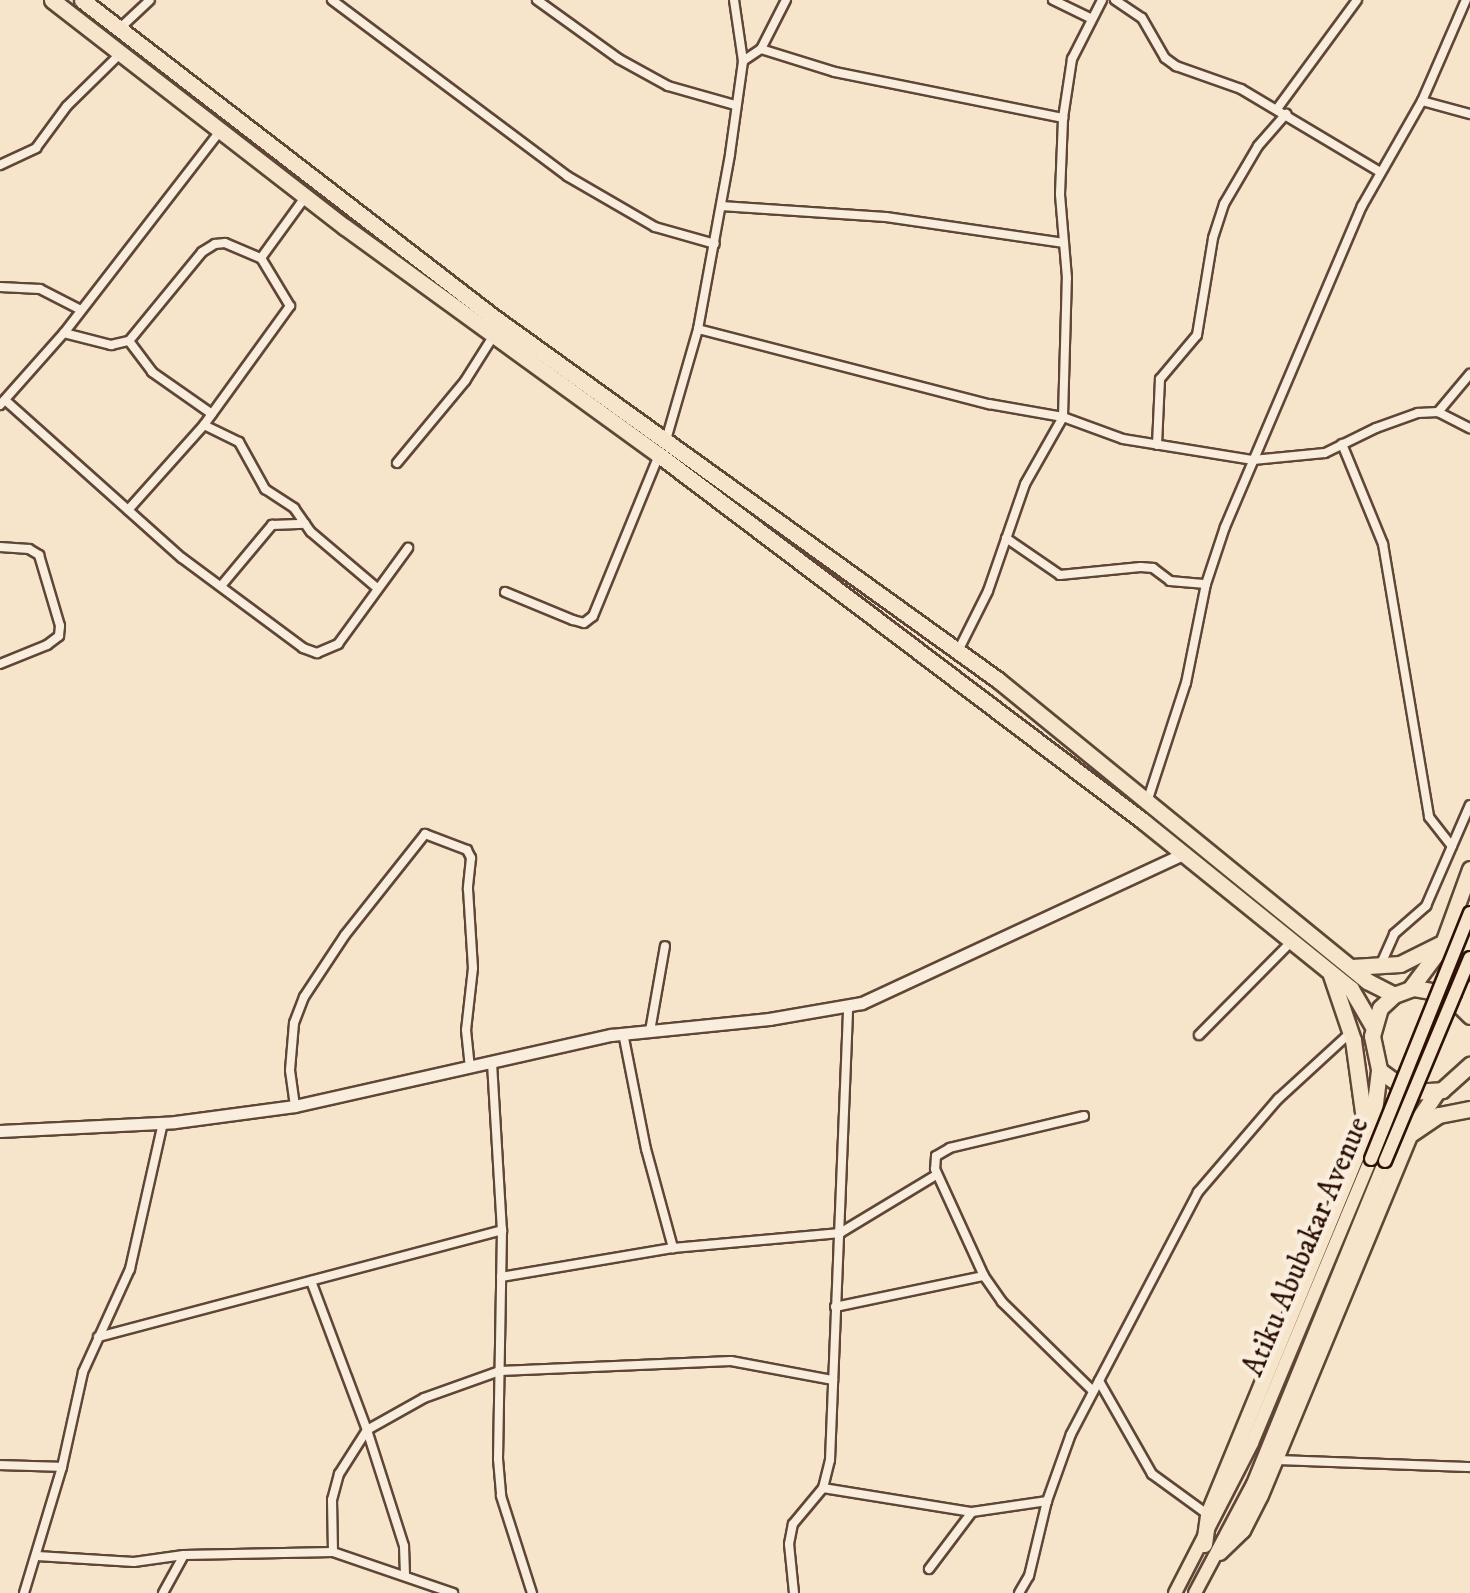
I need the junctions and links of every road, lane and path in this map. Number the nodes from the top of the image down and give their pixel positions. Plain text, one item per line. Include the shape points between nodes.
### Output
1 (52, 0) edge
2 (82, 0) edge
3 (150, 0) edge
4 (332, 0) edge
5 (537, 0) edge
6 (734, 0) edge
7 (786, 0) edge
8 (1053, 0) edge
9 (1102, 0) edge
10 (1115, 0) edge
11 (1358, 0) edge
12 (1466, 0) edge
13 (1090, 18) junction
14 (119, 29) junction
15 (761, 50) junction
16 (120, 53) junction
17 (743, 61) junction
18 (1422, 101) junction
19 (736, 105) junction
20 (1282, 112) junction
21 (1470, 114) edge
22 (1062, 118) junction
23 (221, 130) junction
24 (0, 165) edge
25 (1380, 172) junction
26 (306, 196) junction
27 (721, 206) junction
28 (1064, 243) junction
29 (715, 244) junction
30 (261, 258) junction
31 (0, 287) edge
32 (80, 310) junction
33 (498, 329) junction
34 (698, 329) junction
35 (64, 333) junction
36 (129, 342) junction
37 (1470, 374) edge
38 (2, 402) edge
39 (1438, 412) junction
40 (212, 414) junction
41 (1064, 418) junction
42 (204, 425) junction
43 (1470, 428) edge
44 (1157, 444) junction
45 (1342, 444) junction
46 (662, 448) junction
47 (1254, 460) junction
48 (397, 463) dead end
49 (128, 510) junction
50 (305, 524) junction
51 (1006, 538) junction
52 (0, 547) edge
53 (408, 548) dead end
54 (1206, 584) junction
55 (220, 586) junction
56 (377, 588) junction
57 (505, 592) dead end
58 (958, 650) junction
59 (0, 664) edge
60 (1148, 799) junction
61 (1470, 805) edge
62 (1452, 846) junction
63 (1185, 853) junction
64 (1470, 869) edge
65 (1470, 913) edge
66 (1294, 939) junction
67 (1444, 942) junction
68 (665, 946) dead end
69 (1470, 958) edge
70 (1380, 966) junction
71 (1352, 968) junction
72 (1330, 971) junction
73 (1470, 988) edge
74 (1402, 992) junction
75 (848, 1006) junction
76 (1470, 1014) edge
77 (1372, 1025) junction
78 (650, 1031) junction
79 (1351, 1032) junction
80 (623, 1033) junction
81 (1200, 1035) dead end
82 (492, 1063) junction
83 (1470, 1065) edge
84 (470, 1067) junction
85 (1379, 1070) junction
86 (1462, 1086) edge
87 (1436, 1092) junction
88 (296, 1106) junction
89 (1470, 1109) edge
90 (1084, 1116) dead end
91 (163, 1122) junction
92 (0, 1131) edge
93 (1366, 1132) junction
94 (1408, 1136) junction
95 (1378, 1160) junction
96 (936, 1175) junction
97 (502, 1230) junction
98 (840, 1233) junction
99 (673, 1248) junction
100 (984, 1276) junction
101 (501, 1277) junction
102 (311, 1281) junction
103 (836, 1307) junction
104 (98, 1337) junction
105 (500, 1371) junction
106 (833, 1380) junction
107 (1099, 1381) junction
108 (1094, 1391) junction
109 (368, 1430) junction
110 (1275, 1460) junction
111 (0, 1465) edge
112 (62, 1466) junction
113 (1470, 1468) edge
114 (824, 1488) junction
115 (1047, 1500) junction
116 (972, 1512) junction
117 (1208, 1514) junction
118 (1204, 1544) junction
119 (333, 1552) junction
120 (1219, 1552) junction
121 (184, 1554) junction
122 (36, 1556) junction
123 (929, 1569) dead end
124 (405, 1575) junction
125 (24, 1593) edge
126 (163, 1593) edge
127 (453, 1593) edge
128 (532, 1593) edge
129 (794, 1593) edge
130 (1019, 1593) edge
131 (1175, 1593) edge
132 (1195, 1593) edge

1 - 16 highway
2 - 14 highway
3 - 14 street
4 - 29 street via 568,176 656,227
5 - 19 street via 668,86
6 - 17 street
7 - 15 street
8 - 13 street
9 - 13 street
10 - 20 street via 1142,18 1176,66
11 - 20 street
12 - 18 street
13 - 22 street via 1072,58
14 - 33 highway
15 - 17 street
15 - 22 street via 835,72
16 - 23 highway
16 - 24 street via 36,148
17 - 19 street
18 - 21 street
18 - 25 street
19 - 27 street
20 - 25 street
20 - 44 street via 1224,204 1197,335 1160,379
22 - 28 street
23 - 26 highway
23 - 32 street
25 - 47 street
26 - 30 street
26 - 33 highway
27 - 28 street via 886,217
27 - 29 street
28 - 41 street
29 - 34 street
30 - 36 street via 225,244 208,247
30 - 40 street via 285,292 288,314
31 - 32 street via 40,289
32 - 35 street
33 - 46 highway
33 - 48 street
34 - 41 street
34 - 46 street
35 - 36 street
35 - 38 street
36 - 40 street via 152,372
37 - 39 street
38 - 49 street
39 - 43 street
39 - 45 street
40 - 42 street
41 - 44 street
41 - 51 street via 1025,484
42 - 49 street
42 - 50 street via 239,442 265,489
44 - 47 street
45 - 47 street via 1304,458
45 - 62 street via 1383,544 1430,817
46 - 57 street via 594,616 573,620
46 - 58 highway
46 - 63 highway
47 - 54 street
49 - 55 street
50 - 55 street via 272,525
50 - 56 street
51 - 54 street via 1060,574 1141,567 1170,582
51 - 58 street
52 - 59 street via 38,556 60,626 47,645
53 - 56 street
54 - 60 street via 1186,683
55 - 56 street via 317,653 338,644
58 - 60 highway
60 - 71 highway
61 - 62 street
62 - 70 street via 1426,906 1394,934
63 - 66 highway
63 - 75 street
64 - 67 highway
65 - 95 main road, Atiku Abubakar Avenue, bridge
66 - 72 highway
66 - 81 street
67 - 70 highway via 1414,960
67 - 74 highway
68 - 78 street
69 - 95 main road, Atiku Abubakar Avenue, bridge
70 - 71 highway
71 - 74 highway
72 - 77 highway via 1359,998
72 - 79 highway
73 - 76 highway
74 - 76 highway via 1431,988
74 - 77 highway via 1380,1008
75 - 78 street
75 - 98 street
77 - 85 highway
78 - 80 street
79 - 93 highway
79 - 107 street via 1278,1098 1198,1192
80 - 82 street
80 - 99 street
82 - 84 street
82 - 97 street
83 - 86 highway
84 - 88 street
84 - 88 street via 471,858 467,850 425,834 304,997 294,1022 290,1070
85 - 87 highway via 1400,1089
85 - 93 highway
86 - 87 highway
87 - 94 highway
88 - 91 street
89 - 94 highway via 1439,1115
90 - 96 street via 950,1148 936,1156
91 - 92 street
91 - 104 street via 130,1269
93 - 117 highway
94 - 110 highway
95 - 118 main road, Atiku Abubakar Avenue
95 - 120 main road, Atiku Abubakar Avenue via 1254,1484
96 - 98 street
96 - 100 street
97 - 101 street
97 - 102 street
98 - 99 street
98 - 103 street
99 - 101 street
100 - 103 street
100 - 108 street
101 - 105 street
102 - 104 street
102 - 109 street
103 - 106 street
104 - 112 street via 83,1372
105 - 106 street via 731,1361
105 - 109 street via 424,1398
105 - 128 street via 502,1496
106 - 114 street
107 - 108 street
107 - 117 street via 1152,1474
108 - 115 street
109 - 119 street via 339,1474
109 - 124 street via 404,1546
110 - 113 street
110 - 120 highway via 1242,1530
111 - 112 street
112 - 122 street
114 - 116 street
114 - 129 street via 793,1524
115 - 116 street
115 - 130 street
116 - 123 street
117 - 118 highway
118 - 131 main road, Atiku Abubakar Avenue
119 - 121 street
119 - 124 street
120 - 132 main road, Atiku Abubakar Avenue
121 - 122 street via 134,1562
121 - 126 street
122 - 125 street
124 - 127 street

